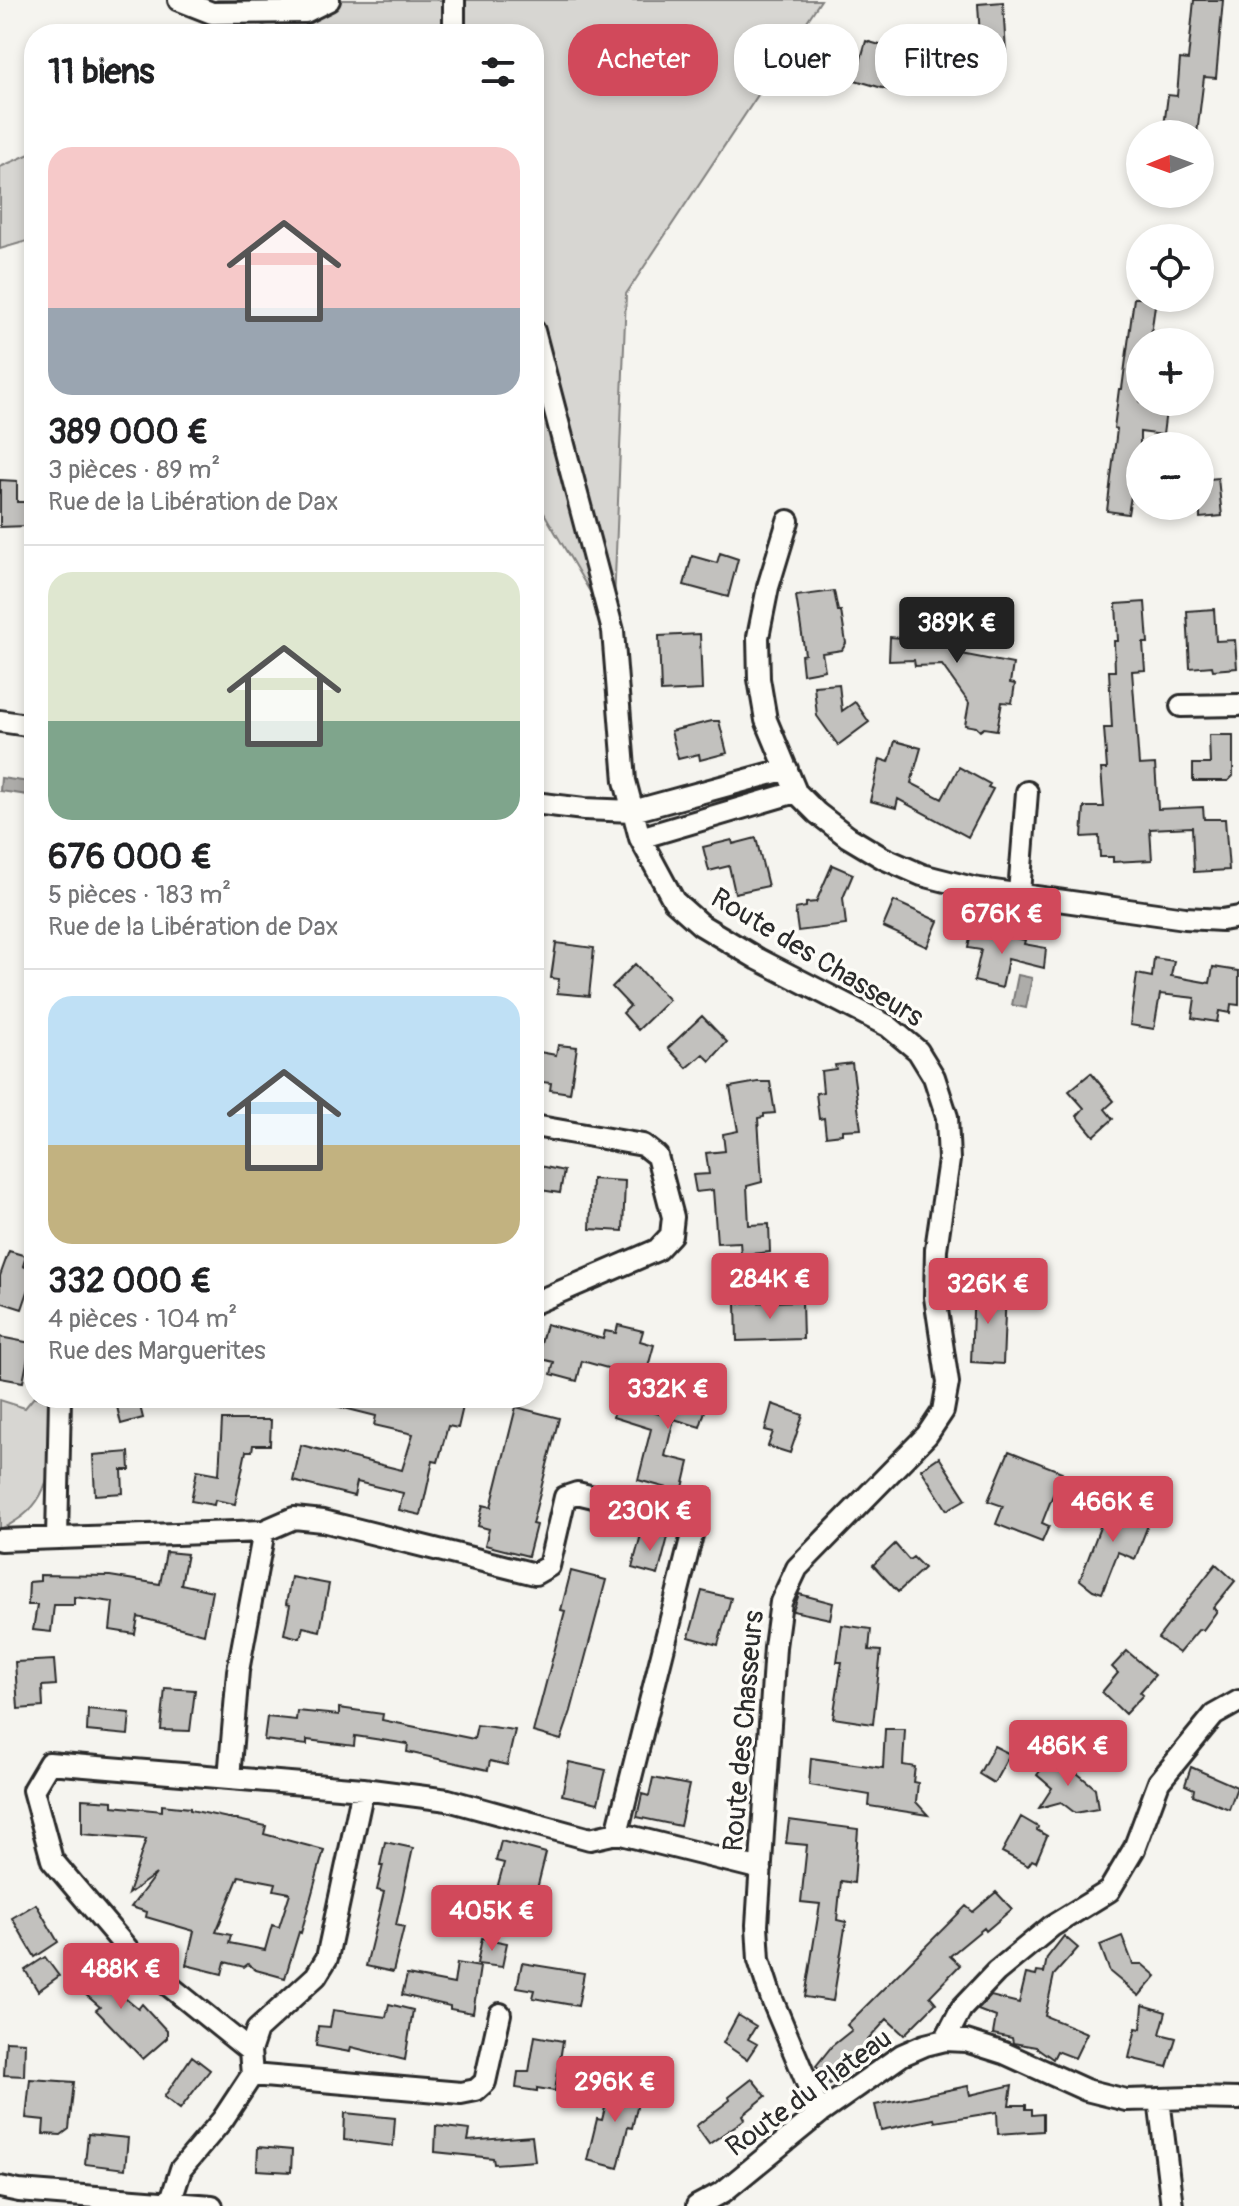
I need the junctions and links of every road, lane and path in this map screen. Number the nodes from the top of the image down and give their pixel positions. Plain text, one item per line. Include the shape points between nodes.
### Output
1 (179, 0) edge
2 (329, 0) edge
3 (454, 0) edge
4 (454, 24) edge
5 (544, 369) edge
6 (788, 521) dead end
7 (1239, 705) edge
8 (1181, 706) dead end
9 (0, 721) edge
10 (24, 725) edge
11 (787, 769) junction
12 (796, 792) junction
13 (1027, 792) dead end
14 (544, 804) edge
15 (633, 811) junction
16 (640, 838) junction
17 (1019, 893) junction
18 (1239, 917) edge
19 (544, 1128) edge
20 (544, 1299) edge
21 (60, 1408) edge
22 (264, 1531) junction
23 (57, 1538) junction
24 (0, 1540) edge
25 (1239, 1701) edge
26 (229, 1778) junction
27 (363, 1789) junction
28 (617, 1833) junction
29 (761, 1869) junction
30 (500, 2014) dead end
31 (945, 2040) junction
32 (250, 2051) junction
33 (252, 2075) junction
34 (1159, 2099) junction
35 (1239, 2099) edge
36 (821, 2112) junction
37 (0, 2187) edge
38 (179, 2204) edge
39 (212, 2206) edge
40 (697, 2206) edge
41 (1172, 2206) edge

1 - 2 street via 212,13 305,12
3 - 4 street
5 - 15 street, Route des Chasseurs via 613,631 625,781
6 - 11 street via 758,637 766,720
7 - 8 street
9 - 10 street
11 - 12 street
11 - 15 street
12 - 16 street
12 - 17 street via 848,837 883,858 922,875
13 - 17 street
14 - 15 street
15 - 16 street, Route des Chasseurs
16 - 29 street, Route des Chasseurs via 674,901 701,925 888,1026 918,1051 934,1077 947,1117 949,1160 935,1281 948,1383 943,1411 927,1435 797,1568 781,1602
17 - 18 street via 1185,918
19 - 20 street via 643,1145 657,1156 673,1217 671,1235 657,1250
21 - 23 street
22 - 23 street
22 - 26 street via 238,1671
22 - 28 street via 294,1518 323,1521 535,1574 549,1566 565,1497 577,1493 681,1518 692,1535
23 - 24 street
25 - 31 street via 1214,1715 1159,1782 1134,1849 1109,1891 1052,1926 996,1972 961,2009
26 - 27 street
26 - 32 street via 49,1763 33,1790 52,1860 136,1959
27 - 28 street via 448,1800 590,1839
27 - 32 street via 327,1958 316,1976 257,2030
28 - 29 street
29 - 36 street, Route des Chasseurs via 759,1960
30 - 33 street via 485,2082 476,2090
31 - 34 street, Route du Plateau via 1004,2053 1086,2090 1126,2100
31 - 36 street, Route du Plateau via 902,2055
32 - 33 street
33 - 38 street via 181,2169
34 - 35 street, Route du Plateau
34 - 41 street
36 - 40 street, Route du Plateau via 723,2192
37 - 38 street
38 - 39 street

